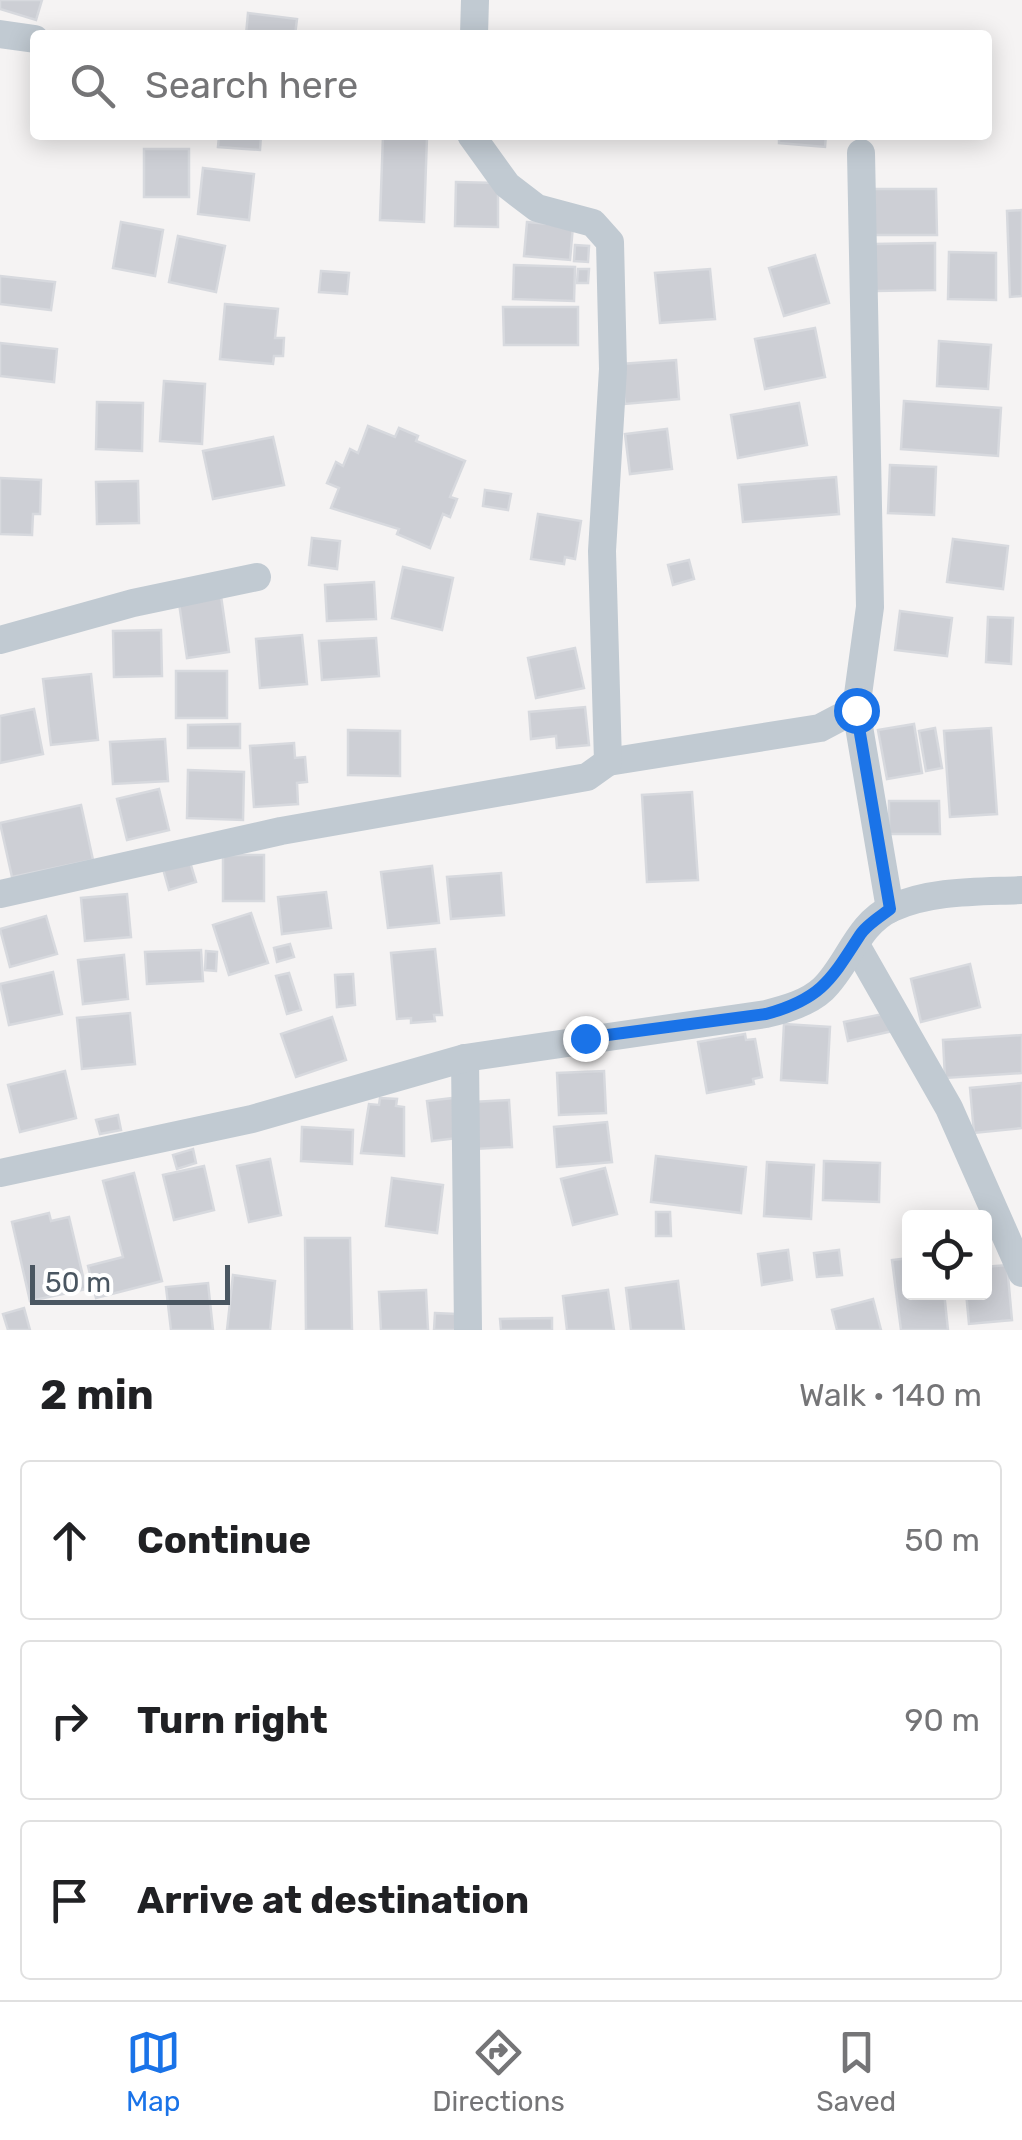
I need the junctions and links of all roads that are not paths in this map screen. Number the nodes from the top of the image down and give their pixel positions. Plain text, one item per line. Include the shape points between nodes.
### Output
1 (476, 0) edge
2 (474, 30) edge
3 (0, 34) edge
4 (30, 38) edge
5 (475, 140) edge
6 (861, 153) dead end
7 (257, 577) dead end
8 (0, 640) edge
9 (856, 710) junction
10 (608, 762) junction
11 (1022, 890) edge
12 (0, 894) edge
13 (890, 909) junction
14 (856, 945) junction
15 (464, 1058) junction
16 (0, 1174) edge
17 (1022, 1273) edge
18 (468, 1330) edge

1 - 2 street
3 - 4 street
5 - 10 street via 507,184 536,208 593,223 610,242 613,369 602,551
6 - 9 street via 870,608
7 - 8 street
9 - 10 street via 820,728
9 - 13 street
10 - 12 street via 587,777 282,831
11 - 13 street via 942,894
13 - 14 street
14 - 15 street via 821,991 794,1006
14 - 17 street via 949,1108
15 - 16 street via 252,1119
15 - 18 street

